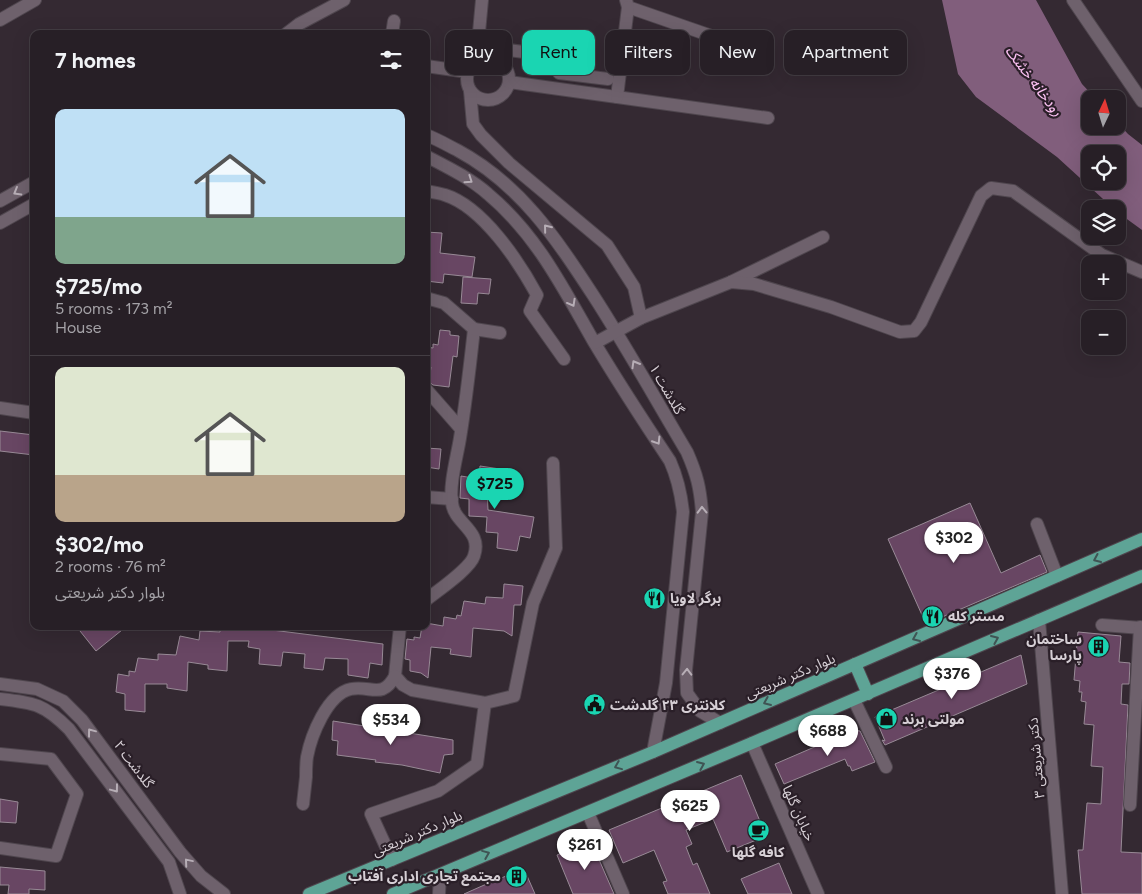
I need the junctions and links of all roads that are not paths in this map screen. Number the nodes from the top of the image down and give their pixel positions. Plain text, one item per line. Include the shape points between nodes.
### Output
1 (35, 0) edge
2 (344, 0) edge
3 (482, 0) edge
4 (1073, 0) edge
5 (627, 3) edge
6 (0, 20) edge
7 (394, 20) dead end
8 (291, 30) edge
9 (393, 30) edge
10 (479, 30) edge
11 (700, 31) edge
12 (430, 67) edge
13 (445, 69) edge
14 (468, 75) edge
15 (508, 75) edge
16 (559, 75) edge
17 (575, 75) edge
18 (608, 79) dead end
19 (509, 82) junction
20 (558, 89) junction
21 (470, 91) junction
22 (616, 97) junction
23 (1142, 101) edge
24 (768, 118) dead end
25 (430, 137) edge
26 (430, 158) edge
27 (30, 184) edge
28 (430, 192) edge
29 (0, 201) edge
30 (30, 206) edge
31 (0, 223) edge
32 (823, 237) dead end
33 (1142, 272) edge
34 (731, 282) junction
35 (430, 299) edge
36 (642, 318) junction
37 (474, 328) junction
38 (616, 331) junction
39 (500, 333) dead end
40 (595, 343) junction
41 (564, 359) dead end
42 (430, 394) edge
43 (0, 408) edge
44 (30, 412) edge
45 (461, 429) junction
46 (553, 463) dead end
47 (430, 497) edge
48 (452, 499) junction
49 (1037, 524) dead end
50 (1142, 539) edge
51 (1058, 576) junction
52 (1142, 576) edge
53 (430, 597) edge
54 (674, 602) junction
55 (693, 603) junction
56 (1039, 620) junction
57 (1102, 625) dead end
58 (1141, 628) edge
59 (399, 630) edge
60 (856, 664) junction
61 (395, 676) junction
62 (0, 684) edge
63 (868, 694) junction
64 (0, 699) edge
65 (854, 700) junction
66 (485, 703) junction
67 (720, 723) junction
68 (752, 744) junction
69 (653, 752) junction
70 (0, 754) edge
71 (886, 766) dead end
72 (303, 804) dead end
73 (1130, 805) dead end
74 (588, 813) junction
75 (0, 848) edge
76 (392, 860) junction
77 (440, 875) junction
78 (396, 893) edge
79 (180, 894) edge
80 (224, 894) edge
81 (309, 894) edge
82 (439, 894) edge
83 (623, 894) edge
84 (818, 894) edge
85 (1062, 894) edge

1 - 6 street
2 - 8 street
3 - 10 street
4 - 23 street
5 - 11 street
5 - 22 street
7 - 9 street
12 - 13 street
14 - 21 street
15 - 19 street
16 - 20 street
17 - 18 street
19 - 20 street
19 - 21 street via 496,99 481,100
20 - 22 street
21 - 36 street via 473,124 481,135 509,163 607,245 634,287
22 - 24 street
38 -> 25 street, گلدشت ۱ via 549,230 524,201 500,178
26 -> 40 street via 459,173 510,214 556,274
27 -> 29 street
28 - 41 street via 446,195 472,210 502,241 537,295 530,312
30 - 31 street
32 - 34 street
33 - 34 street via 1102,254 1013,190 991,188 981,196 914,331 900,332 754,284
34 - 36 street
35 - 37 street via 444,303
36 - 38 street
37 - 39 street
37 - 45 street
38 - 40 street
55 -> 38 street, گلدشت ۱ via 702,512 696,471
40 -> 54 street via 678,478 683,512
42 - 45 street
43 - 44 street
45 - 48 street
46 - 66 street via 556,548 533,603 514,696
47 - 48 street
48 - 53 street via 455,513 473,534 474,556 468,566
49 - 51 street
50 -> 51 main road, بلوار دکتر شریعتی
51 -> 60 main road, بلوار دکتر شریعتی
52 - 56 main road
54 - 55 street
54 - 69 street via 666,684
67 -> 55 street, گلدشت ۱ via 700,711 687,693 686,670
63 -> 56 main road
56 - 85 street, ۳ دکتر شریعتی
57 - 58 street
58 - 73 street
59 - 61 street
60 - 63 main road
60 -> 67 main road, بلوار دکتر شریعتی
61 - 66 street via 412,690
61 - 72 street via 384,689 351,689 335,697 313,736 307,758
80 -> 62 street, گلدشت ۲ via 195,870 82,720 63,701 37,689
63 - 65 main road
64 -> 79 street via 33,703 53,713 69,729 169,862
65 - 68 main road
65 - 71 street
66 - 76 street via 477,764 438,791 371,814
67 - 69 main road, بلوار دکتر شریعتی
74 -> 68 main road
68 - 84 street, خیابان گلها
69 -> 76 main road, بلوار دکتر شریعتی
70 - 75 street via 51,759 77,794 56,856
77 -> 74 main road
74 - 83 street
76 - 81 main road, بلوار دکتر شریعتی
77 - 78 main road
77 - 82 street

